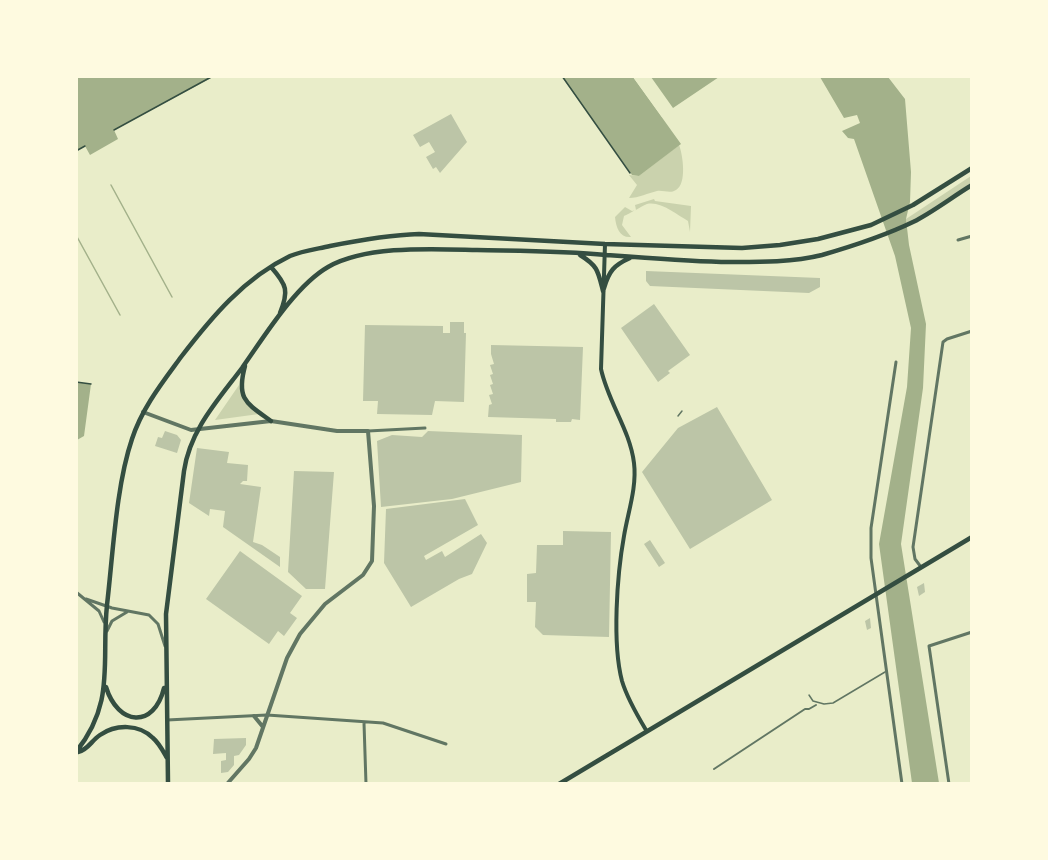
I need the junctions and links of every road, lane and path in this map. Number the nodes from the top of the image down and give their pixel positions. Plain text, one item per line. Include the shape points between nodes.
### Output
1 (213, 76) edge
2 (562, 76) edge
3 (114, 130) dead end
4 (85, 146) dead end
5 (76, 151) edge
6 (972, 168) edge
7 (630, 174) dead end
8 (972, 185) edge
9 (972, 236) edge
10 (958, 240) dead end
11 (605, 244) junction
12 (578, 254) junction
13 (604, 255) junction
14 (631, 258) junction
15 (271, 267) junction
16 (603, 291) junction
17 (277, 321) junction
18 (972, 331) edge
19 (247, 361) junction
20 (896, 362) dead end
21 (76, 382) edge
22 (91, 384) dead end
23 (682, 411) dead end
24 (143, 412) junction
25 (678, 416) dead end
26 (271, 421) junction
27 (425, 428) dead end
28 (197, 430) junction
29 (368, 431) junction
30 (972, 537) edge
31 (921, 567) junction
32 (76, 592) edge
33 (876, 594) junction
34 (86, 599) junction
35 (107, 606) junction
36 (129, 611) junction
37 (106, 626) junction
38 (972, 632) edge
39 (106, 638) junction
40 (165, 646) junction
41 (885, 672) junction
42 (165, 680) junction
43 (106, 685) junction
44 (809, 695) dead end
45 (816, 705) dead end
46 (123, 714) junction
47 (267, 715) junction
48 (254, 716) junction
49 (167, 720) junction
50 (364, 723) junction
51 (118, 727) junction
52 (263, 727) junction
53 (646, 730) junction
54 (446, 744) dead end
55 (76, 752) edge
56 (168, 760) junction
57 (714, 769) dead end
58 (168, 783) edge
59 (227, 783) edge
60 (366, 783) edge
61 (559, 783) edge
62 (902, 783) edge
63 (949, 783) edge

1 - 3 path
2 - 7 path
4 - 5 path
6 - 11 main road via 913,205 870,225 819,239 742,248
8 - 14 main road via 915,221 822,255 745,262
9 - 10 street
11 - 13 main road
11 - 15 main road via 395,235 297,254
12 - 13 main road
12 - 16 main road via 598,270
12 - 17 main road via 368,252 328,267 294,297
13 - 14 main road
13 - 16 main road
14 - 16 main road via 613,266
15 - 17 main road via 286,290
15 - 24 main road via 210,321
16 - 53 main road via 601,369 634,464 618,572 618,661 625,688
17 - 19 main road
18 - 31 street via 943,342 913,547
19 - 26 main road via 243,397
19 - 28 main road
20 - 33 street via 871,528
21 - 22 path
23 - 25 lane
24 - 28 street
24 - 35 main road via 131,440 123,477
26 - 28 street
26 - 29 street via 337,431
27 - 29 street
28 - 40 main road via 184,471
29 - 47 street via 374,506 372,561 363,575 325,604 305,627 287,658
30 - 31 main road
31 - 33 main road
32 - 34 street
33 - 41 street
33 - 53 main road
34 - 35 street
34 - 37 street via 101,614
35 - 36 street
35 - 37 main road
36 - 39 street via 112,621
36 - 40 street via 156,620
37 - 39 main road
38 - 63 street via 929,646
39 - 43 main road
40 - 42 main road
41 - 44 lane via 833,703 813,701
41 - 62 street
42 - 46 main road via 154,710 138,717
42 - 49 main road
43 - 46 main road via 110,698
43 - 55 main road via 95,723
45 - 57 street
46 - 51 main road
47 - 48 street
47 - 50 street
47 - 52 street
48 - 49 street
48 - 52 street
49 - 56 main road
50 - 54 street via 386,723
50 - 60 street
51 - 55 main road via 104,732 84,751
51 - 56 main road via 149,734
52 - 59 street via 253,753
53 - 61 main road
56 - 58 main road

